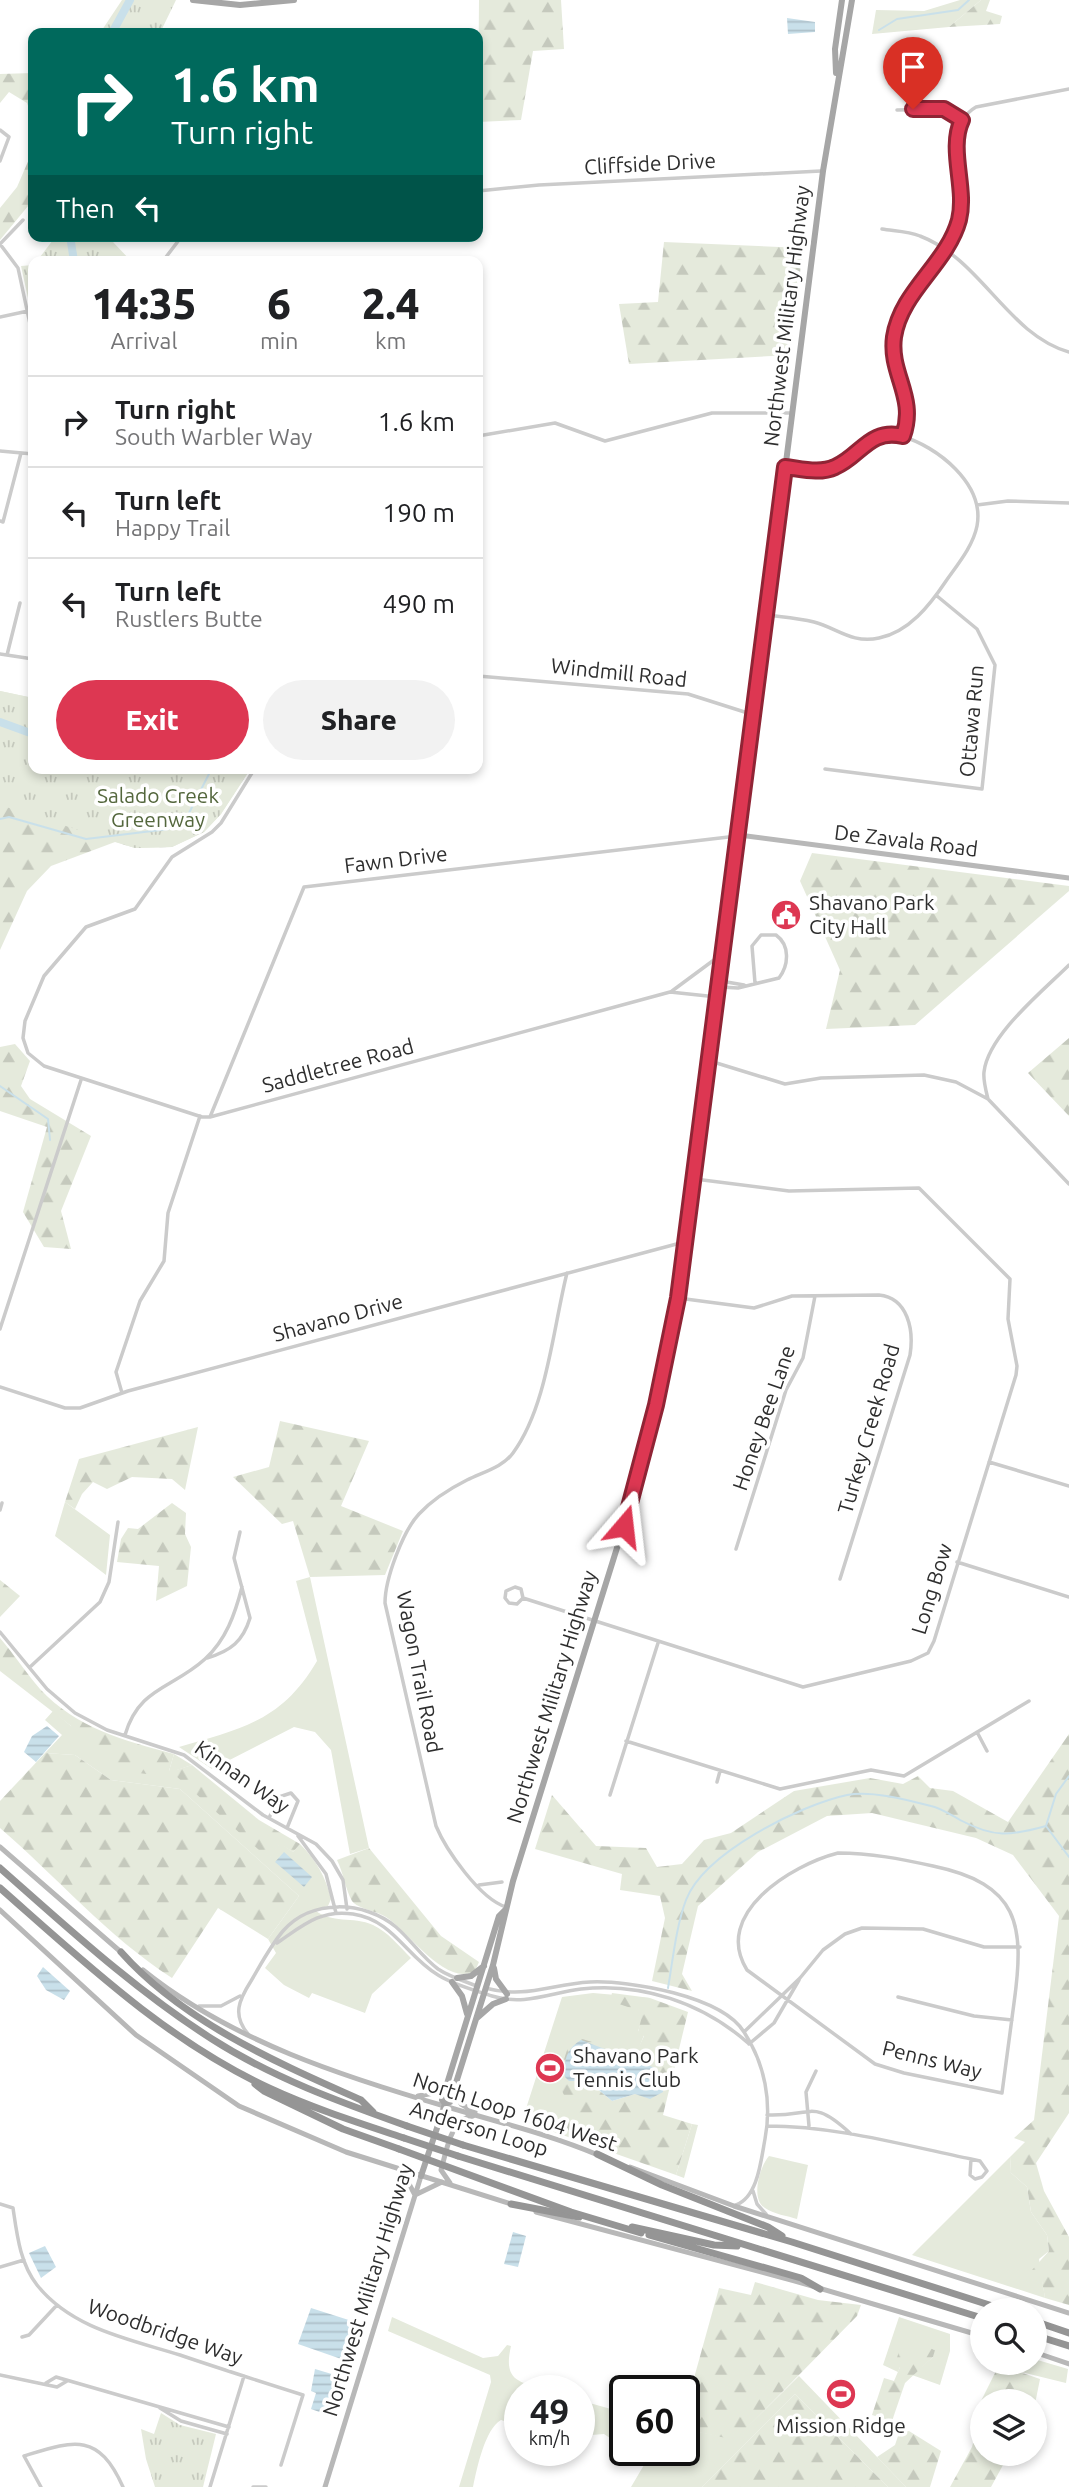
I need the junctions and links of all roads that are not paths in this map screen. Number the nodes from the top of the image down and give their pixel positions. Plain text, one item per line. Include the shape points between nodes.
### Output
1 (193, 0) edge
2 (294, 0) edge
3 (842, 0) edge
4 (852, 0) edge
5 (836, 82) junction
6 (1069, 89) edge
7 (897, 110) dead end
8 (962, 120) junction
9 (0, 130) edge
10 (0, 161) edge
11 (824, 171) junction
12 (483, 191) edge
13 (23, 220) dead end
14 (882, 229) dead end
15 (177, 242) edge
16 (0, 244) edge
17 (943, 250) junction
18 (167, 256) edge
19 (27, 311) junction
20 (28, 316) edge
21 (0, 317) edge
22 (1069, 352) edge
23 (793, 413) junction
24 (483, 435) edge
25 (903, 436) junction
26 (0, 451) edge
27 (21, 453) junction
28 (28, 454) edge
29 (785, 467) junction
30 (1069, 503) edge
31 (977, 505) junction
32 (1, 522) edge
33 (937, 596) junction
34 (20, 603) dead end
35 (766, 615) junction
36 (0, 654) edge
37 (8, 655) junction
38 (28, 658) edge
39 (483, 676) edge
40 (754, 715) junction
41 (825, 769) dead end
42 (251, 774) edge
43 (739, 835) junction
44 (1069, 878) edge
45 (723, 953) junction
46 (1069, 965) edge
47 (755, 982) junction
48 (719, 984) junction
49 (670, 992) junction
50 (717, 997) junction
51 (710, 1061) junction
52 (81, 1080) junction
53 (988, 1099) junction
54 (200, 1116) junction
55 (210, 1117) junction
56 (693, 1179) junction
57 (1069, 1184) edge
58 (686, 1241) junction
59 (566, 1273) junction
60 (815, 1296) junction
61 (678, 1298) junction
62 (0, 1329) edge
63 (0, 1387) edge
64 (122, 1393) junction
65 (989, 1461) junction
66 (1069, 1486) edge
67 (2, 1503) dead end
68 (0, 1510) edge
69 (118, 1522) dead end
70 (240, 1532) dead end
71 (736, 1549) dead end
72 (957, 1562) junction
73 (840, 1579) dead end
74 (242, 1587) junction
75 (1069, 1597) edge
76 (523, 1598) junction
77 (594, 1621) junction
78 (0, 1632) edge
79 (658, 1643) junction
80 (206, 1658) junction
81 (30, 1667) junction
82 (1029, 1701) dead end
83 (977, 1732) junction
84 (125, 1735) junction
85 (626, 1741) junction
86 (987, 1751) dead end
87 (720, 1771) junction
88 (717, 1782) dead end
89 (610, 1794) dead end
90 (268, 1818) junction
91 (287, 1828) junction
92 (297, 1834) junction
93 (0, 1847) edge
94 (0, 1868) edge
95 (337, 1868) junction
96 (326, 1874) junction
97 (502, 1882) dead end
98 (479, 1885) junction
99 (0, 1888) edge
100 (335, 1906) junction
101 (347, 1907) junction
102 (505, 1908) junction
103 (0, 1910) edge
104 (335, 1913) junction
105 (346, 1914) junction
106 (276, 1943) junction
107 (1020, 1947) junction
108 (121, 1952) junction
109 (422, 1952) junction
110 (417, 1957) junction
111 (489, 1965) junction
112 (800, 1978) junction
113 (454, 1980) junction
114 (601, 1982) junction
115 (601, 1989) junction
116 (481, 1990) junction
117 (539, 1991) junction
118 (242, 1994) junction
119 (507, 1996) junction
120 (781, 1997) junction
121 (898, 1997) dead end
122 (541, 1998) junction
123 (788, 2003) junction
124 (193, 2005) junction
125 (768, 2011) junction
126 (467, 2016) junction
127 (777, 2019) junction
128 (476, 2020) junction
129 (1012, 2020) junction
130 (744, 2031) junction
131 (249, 2035) junction
132 (740, 2035) junction
133 (750, 2044) junction
134 (816, 2071) dead end
135 (243, 2074) junction
136 (447, 2084) junction
137 (454, 2090) junction
138 (416, 2096) junction
139 (444, 2105) junction
140 (807, 2110) junction
141 (376, 2115) junction
142 (767, 2115) junction
143 (787, 2116) junction
144 (484, 2117) junction
145 (767, 2126) junction
146 (787, 2126) junction
147 (809, 2126) junction
148 (851, 2134) junction
149 (597, 2154) junction
150 (971, 2159) junction
151 (400, 2169) junction
152 (421, 2176) junction
153 (442, 2182) junction
154 (455, 2186) junction
155 (753, 2189) junction
156 (415, 2195) junction
157 (0, 2204) edge
158 (511, 2204) junction
159 (734, 2206) junction
160 (767, 2216) junction
161 (792, 2242) junction
162 (747, 2246) junction
163 (24, 2260) junction
164 (0, 2267) edge
165 (820, 2289) junction
166 (970, 2299) edge
167 (57, 2305) junction
168 (1069, 2313) edge
169 (970, 2314) edge
170 (1047, 2325) edge
171 (970, 2333) edge
172 (1069, 2333) edge
173 (22, 2337) dead end
174 (1047, 2338) edge
175 (1069, 2346) edge
176 (1047, 2356) edge
177 (1069, 2364) edge
178 (0, 2375) edge
179 (244, 2376) junction
180 (67, 2381) junction
181 (46, 2383) junction
182 (159, 2407) junction
183 (229, 2427) junction
184 (227, 2434) junction
185 (281, 2465) dead end
186 (41, 2487) edge
187 (123, 2487) edge
188 (210, 2487) edge
189 (253, 2487) edge
190 (266, 2487) edge
191 (325, 2487) edge

1 - 2 main road via 240,5
3 - 5 main road, Northwest Military Highway
4 - 5 main road, Northwest Military Highway via 846,50
5 - 11 main road, Northwest Military Highway
6 - 8 street via 976,107
7 - 8 street via 944,109
8 - 17 street via 957,135 961,208 958,225
9 - 10 street via 9,137
11 - 12 street, Cliffside Drive
11 - 23 main road, Northwest Military Highway
13 - 16 street
14 - 17 street via 920,236
15 - 18 street
16 - 19 street via 18,268
17 - 22 street via 975,274 1029,330
17 - 25 street via 906,303 896,326 894,356 908,402
19 - 20 street
19 - 21 street
23 - 24 street via 712,413 605,441 555,424
23 - 29 main road, Northwest Military Highway
25 - 29 street via 873,438 838,466 825,470
25 - 31 street via 949,464 968,484
26 - 27 street
27 - 28 street
27 - 32 street
29 - 35 main road, Northwest Military Highway
30 - 31 street
31 - 33 street via 978,522 969,547
33 - 35 street via 900,630 874,639 853,638 816,622
33 - 41 street, Ottawa Run via 977,629 993,657 996,677 982,789
34 - 37 street
35 - 40 main road, Northwest Military Highway
36 - 37 street
37 - 38 street
39 - 40 street, Windmill Road via 688,694
40 - 43 main road, Northwest Military Highway
42 - 52 street, Saddletree Road via 221,822 172,857 135,909 86,927 44,976 25,1021 25,1046 44,1066
43 - 44 main road, De Zavala Road
43 - 45 main road, Northwest Military Highway
43 - 55 street, Fawn Drive via 304,887
45 - 48 main road, Northwest Military Highway
45 - 49 street, Saddletree Road
46 - 53 street via 1012,1022 991,1054 984,1073
47 - 47 street via 775,980 783,971 785,947 776,935 761,935 752,946
47 - 48 street via 738,989
48 - 50 main road, Northwest Military Highway
49 - 50 street, Saddletree Road
49 - 55 street, Saddletree Road
50 - 51 main road, Northwest Military Highway
51 - 53 street via 785,1084 821,1078 935,1076
51 - 56 main road, Northwest Military Highway
52 - 54 street, Saddletree Road
52 - 62 street
53 - 57 street
54 - 55 street, Saddletree Road
54 - 64 street via 168,1213 164,1261 140,1301 116,1372
56 - 58 main road, Northwest Military Highway
56 - 65 street, Long Bow via 789,1191 919,1188 1010,1279 1008,1319 1017,1366
58 - 59 street, Shavano Drive
58 - 61 main road, Northwest Military Highway
59 - 64 street, Shavano Drive
59 - 98 street, Wagon Trail Road via 543,1381 532,1418 516,1448 506,1460 453,1488 417,1516 385,1588 434,1818 449,1852
60 - 61 street, Turkey Creek Road via 792,1296 754,1308
60 - 71 street, Honey Bee Lane via 803,1358 786,1390
60 - 73 street, Turkey Creek Road via 890,1296 909,1320 911,1334 910,1356
61 - 77 main road, Northwest Military Highway via 645,1453
63 - 64 street, Shavano Drive via 65,1408 80,1408
65 - 66 street
65 - 72 street, Long Bow
67 - 68 street
69 - 81 street via 109,1582 100,1602
70 - 74 street via 234,1558
72 - 75 street
72 - 79 street, Long Bow via 934,1641 928,1653 911,1661 803,1687
74 - 80 street via 227,1631
74 - 80 street via 249,1605 247,1631 227,1652
76 - 76 street via 518,1587 506,1591 509,1604
76 - 77 street, Long Bow
77 - 79 street, Long Bow
77 - 102 main road, Northwest Military Highway
78 - 81 street, Kinnan Way
79 - 85 street
80 - 84 street via 144,1698 135,1707
81 - 84 street, Kinnan Way via 75,1713
82 - 83 street
83 - 86 street
83 - 87 street via 904,1776 871,1770 780,1789
84 - 90 street, Kinnan Way via 184,1755
85 - 87 street
85 - 89 street
87 - 88 street
90 - 91 street, Kinnan Way
90 - 91 street via 279,1797 291,1793 298,1801
91 - 92 street, Kinnan Way
92 - 95 street, Kinnan Way via 317,1844
92 - 96 street, Kinnan Way
93 - 108 main road, North Loop 1604 West
94 - 141 highway, Anderson Loop via 120,1974 213,2040 295,2084
95 - 96 street
95 - 101 street, Kinnan Way
96 - 100 street, Kinnan Way
97 - 98 street
98 - 102 street, Wagon Trail Road
99 - 135 highway, Anderson Loop via 149,2015
100 - 101 street
100 - 104 street, Kinnan Way
100 - 106 street via 295,1921
101 - 105 street, Kinnan Way
101 - 109 street via 369,1910 383,1918
102 - 111 main road, Northwest Military Highway via 499,1916
103 - 151 main road via 136,2035 239,2106 322,2143
104 - 105 street
104 - 106 street via 306,1922
105 - 110 street via 385,1926
106 - 118 street
107 - 112 street via 984,1947 923,1929 862,1928 833,1941
107 - 120 street, Penns Way via 1001,1897 972,1875 882,1855 838,1853 791,1874 741,1921 740,1960 753,1977
107 - 129 street
108 - 124 main road, North Loop 1604 West
108 - 141 highway via 139,1972 203,2019 361,2100
109 - 110 street
109 - 113 street
110 - 113 street via 436,1975
111 - 113 main road
111 - 116 main road, Northwest Military Highway
111 - 119 main road
112 - 120 street
112 - 123 street
113 - 116 street
113 - 126 main road
114 - 115 street
114 - 117 street
114 - 130 street via 645,1985 688,1997
115 - 122 street
115 - 132 street via 667,1998 718,2018
116 - 119 street
116 - 126 main road, Northwest Military Highway
116 - 128 main road, Northwest Military Highway
117 - 119 street
117 - 122 street
118 - 124 street via 221,2006
118 - 131 street via 238,2018
119 - 122 street
119 - 128 main road
120 - 123 street, Penns Way
120 - 125 street
121 - 129 street via 974,2016
123 - 127 street
123 - 129 street, Penns Way via 875,2064 1002,2093
124 - 131 main road, North Loop 1604 West
125 - 127 street
125 - 130 street
126 - 136 main road, Northwest Military Highway
127 - 133 street
128 - 137 main road, Northwest Military Highway
130 - 132 street
130 - 133 street
131 - 138 main road, North Loop 1604 West via 302,2059
132 - 133 street
133 - 142 street via 764,2076
134 - 140 street via 808,2083
135 - 162 highway, Anderson Loop, bridge via 404,2138
135 - 165 highway, bridge via 264,2091 343,2129 571,2212 801,2277
136 - 138 main road via 434,2094
136 - 139 main road, Northwest Military Highway
137 - 139 main road, Northwest Military Highway
137 - 144 main road via 461,2104
138 - 139 main road, North Loop 1604 West
139 - 144 main road, North Loop 1604 West
139 - 152 main road, Northwest Military Highway
140 - 143 street
140 - 147 street
140 - 148 street via 828,2114
141 - 161 highway, Anderson Loop, bridge via 463,2146
142 - 143 street
142 - 145 street
143 - 146 street
144 - 149 main road, North Loop 1604 West
144 - 154 main road via 463,2118 455,2126 441,2170
145 - 146 street
145 - 155 street
146 - 147 street
147 - 148 street
148 - 150 street
149 - 159 main road, North Loop 1604 West
149 - 161 highway via 768,2227
150 - 150 street via 985,2164 987,2171 982,2177 970,2175
151 - 152 main road
151 - 156 main road
152 - 153 main road
152 - 156 main road, Northwest Military Highway
153 - 154 main road
153 - 156 main road
154 - 158 main road
155 - 159 street
155 - 160 street
156 - 191 main road, Northwest Military Highway
157 - 163 street, Woodbridge Way via 13,2208
158 - 162 highway via 715,2245
158 - 165 main road
159 - 160 main road, North Loop 1604 West
160 - 168 main road, North Loop 1604 West
161 - 166 highway, Anderson Loop
162 - 169 highway, Anderson Loop
163 - 164 street
163 - 167 street, Woodbridge Way
165 - 171 main road
167 - 173 street
167 - 179 street, Woodbridge Way via 105,2331
170 - 172 highway
174 - 175 highway
176 - 177 main road
178 - 181 street via 30,2384
179 - 183 street
179 - 185 street, Woodbridge Way via 303,2395
180 - 181 street via 57,2387
180 - 181 street via 56,2377
180 - 182 street
182 - 183 street
182 - 184 street via 181,2421
183 - 184 street
184 - 188 street
186 - 187 street via 24,2456 67,2443 84,2444 108,2461
189 - 190 street

